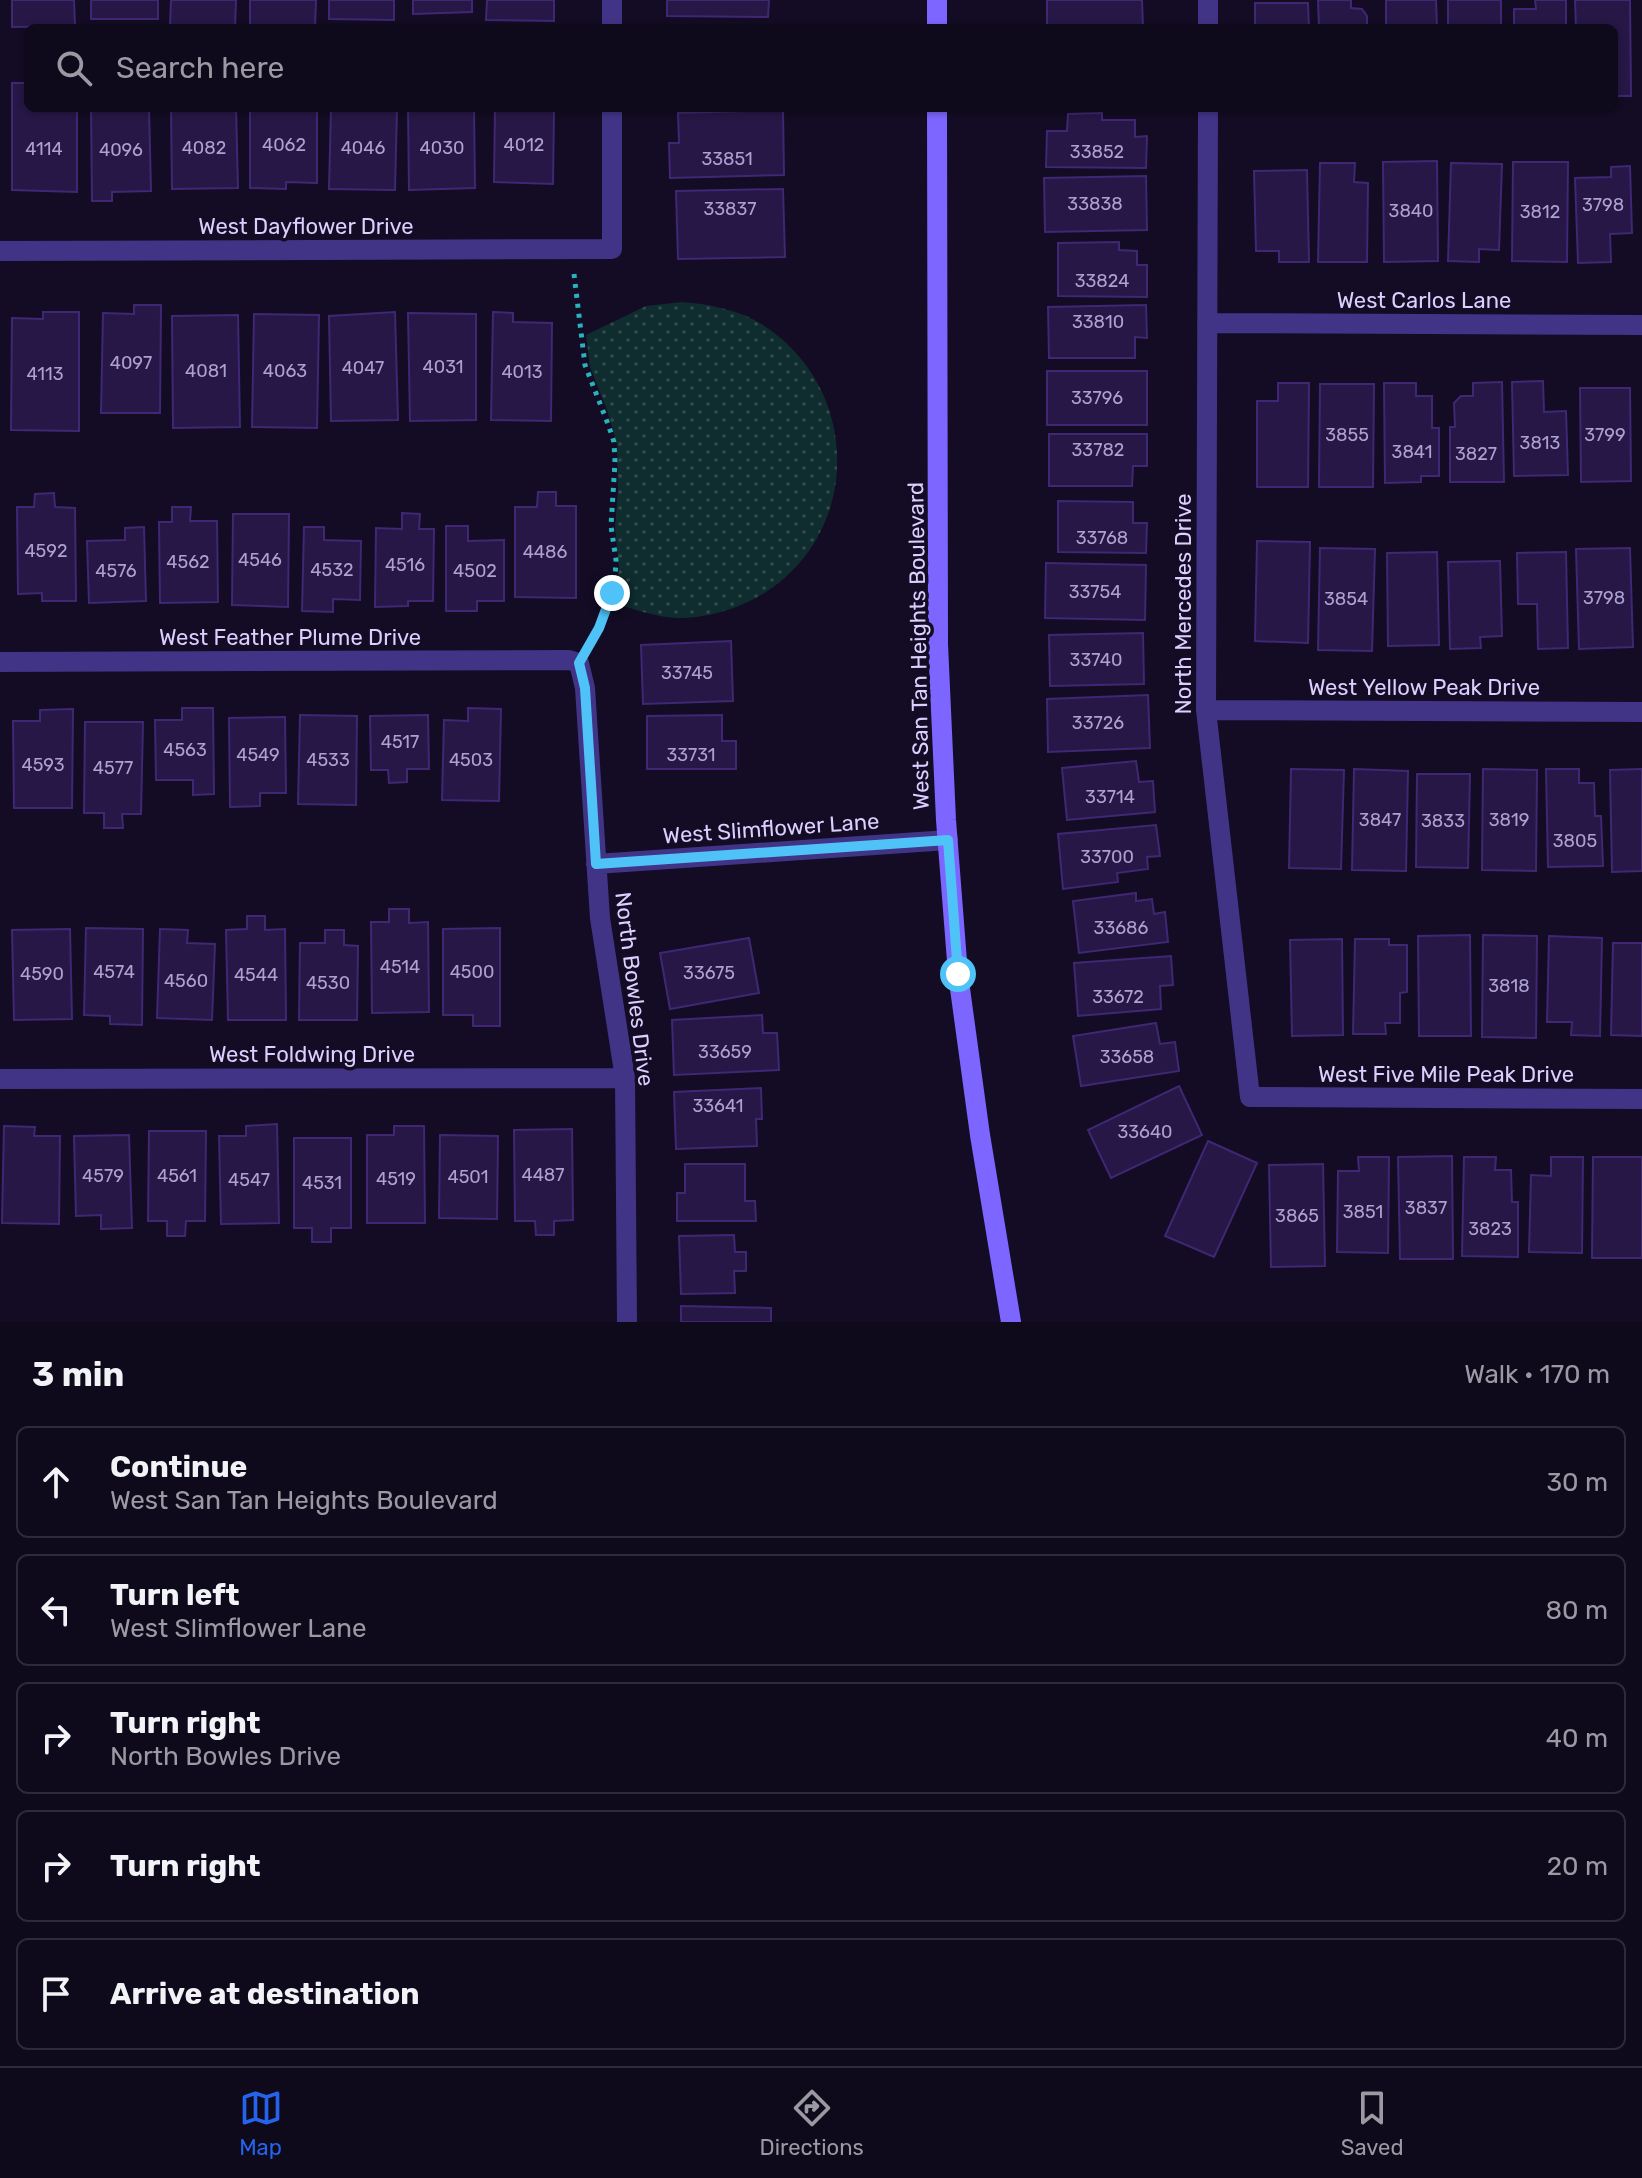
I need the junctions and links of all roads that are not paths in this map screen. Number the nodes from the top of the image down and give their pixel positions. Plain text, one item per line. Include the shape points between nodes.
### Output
1 (612, 0) edge
2 (937, 0) edge
3 (1208, 0) edge
4 (612, 24) edge
5 (937, 24) edge
6 (1208, 24) edge
7 (612, 112) edge
8 (937, 112) edge
9 (1208, 112) edge
10 (0, 251) edge
11 (1207, 323) junction
12 (1642, 325) edge
13 (0, 662) edge
14 (579, 663) joint
15 (1206, 710) junction
16 (1642, 712) edge
17 (948, 840) junction
18 (596, 864) junction
19 (625, 1078) junction
20 (0, 1079) edge
21 (1250, 1097) joint
22 (1642, 1099) edge
23 (627, 1322) edge
24 (1011, 1322) edge

1 - 4 street
2 - 5 street
3 - 6 street
7 - 10 street, West Dayflower Drive via 612,249
8 - 17 street, West San Tan Heights Boulevard via 938,644
9 - 11 street, North Mercedes Drive
11 - 12 street, West Carlos Lane
11 - 15 street, North Mercedes Drive
13 - 14 street, West Feather Plume Drive
14 - 18 street, North Bowles Drive
15 - 16 street, West Yellow Peak Drive
15 - 21 street, North Mercedes Drive
17 - 18 street, West Slimflower Lane
17 - 24 street, West San Tan Heights Boulevard via 958,974
18 - 19 street, North Bowles Drive
19 - 20 street, West Foldwing Drive
19 - 23 street, North Bowles Drive
21 - 22 street, West Five Mile Peak Drive

